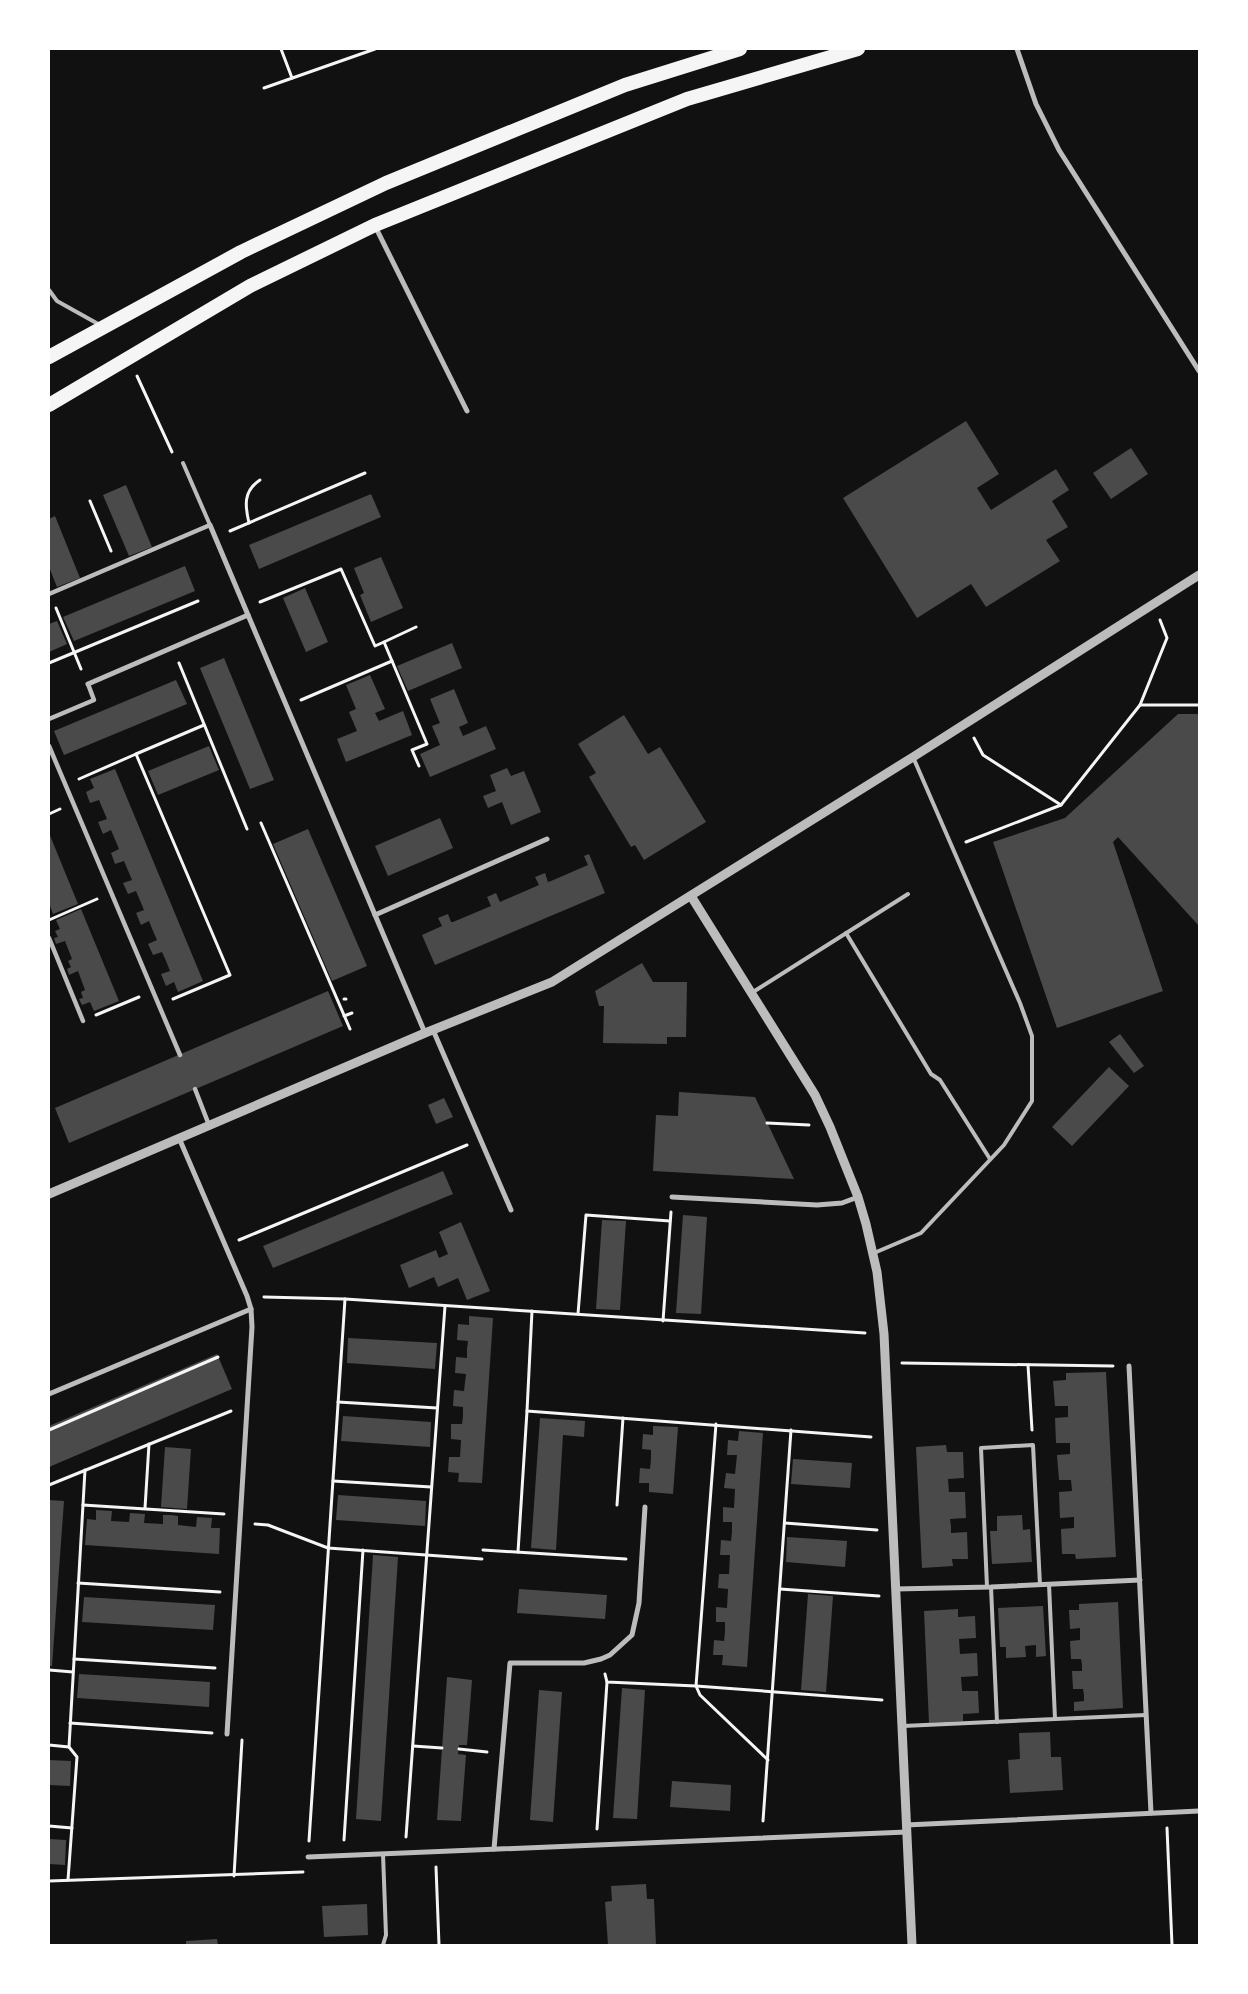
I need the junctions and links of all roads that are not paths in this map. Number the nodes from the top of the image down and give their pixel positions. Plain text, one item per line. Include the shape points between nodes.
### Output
1 (740, 49) edge
2 (858, 49) edge
3 (1017, 49) edge
4 (375, 225) junction
5 (49, 290) edge
6 (103, 327) junction
7 (49, 357) edge
8 (1199, 371) edge
9 (49, 405) edge
10 (467, 411) dead end
11 (184, 463) road end
12 (210, 525) junction
13 (1199, 575) edge
14 (49, 594) edge
15 (248, 615) junction
16 (88, 684) joint
17 (49, 719) edge
18 (49, 746) edge
19 (913, 757) junction
20 (546, 839) dead end
21 (908, 894) dead end
22 (691, 896) junction
23 (375, 915) junction
24 (846, 933) junction
25 (49, 938) edge
26 (753, 992) junction
27 (83, 1021) road end
28 (429, 1032) junction
29 (180, 1054) dead end
30 (195, 1089) dead end
31 (209, 1125) junction
32 (179, 1138) junction
33 (990, 1159) junction
34 (49, 1194) edge
35 (672, 1197) road end
36 (858, 1197) junction
37 (511, 1210) dead end
38 (874, 1253) junction
39 (251, 1309) junction
40 (1129, 1366) road end
41 (49, 1394) edge
42 (645, 1507) dead end
43 (1140, 1580) junction
44 (1049, 1584) junction
45 (1040, 1585) junction
46 (989, 1587) junction
47 (896, 1593) junction
48 (1146, 1715) junction
49 (1055, 1719) junction
50 (997, 1722) junction
51 (903, 1726) junction
52 (227, 1734) road end
53 (1199, 1811) edge
54 (1151, 1813) junction
55 (906, 1829) junction
56 (494, 1849) junction
57 (383, 1854) junction
58 (308, 1857) road end
59 (383, 1945) edge
60 (912, 1945) edge

1 - 6 highway via 625,85 386,183 241,252
2 - 4 highway via 687,99
3 - 8 street via 1036,104 1060,150
4 - 9 highway via 250,286
4 - 10 street
5 - 6 lane via 57,301
6 - 7 highway
11 - 12 lane
12 - 14 street
12 - 15 street
13 - 19 street
15 - 16 street
15 - 23 street
16 - 17 street via 94,700
18 - 29 street
19 - 22 street
19 - 33 lane via 1032,1036 1032,1101 1004,1145
20 - 23 street
21 - 24 lane
22 - 26 street
22 - 28 street via 552,982
23 - 28 street
24 - 26 lane
24 - 33 lane via 931,1074 940,1080
25 - 27 street
26 - 36 street via 815,1095
28 - 31 street
28 - 37 street
30 - 31 street
31 - 32 street
32 - 34 street
32 - 39 street
33 - 38 lane via 921,1233
35 - 36 street via 817,1205 842,1203
36 - 38 street
38 - 47 street via 886,1362
39 - 41 street
39 - 52 street
40 - 43 street
42 - 56 street via 639,1603 632,1635 610,1655 584,1663 510,1663
43 - 44 street
43 - 48 street
44 - 45 street
44 - 49 lane
45 - 46 street
45 - 46 lane via 1033,1445 981,1448
46 - 47 street
46 - 50 lane
47 - 51 street
48 - 49 lane
48 - 54 street
49 - 50 lane
50 - 51 lane
51 - 55 street
53 - 54 street
54 - 55 street
55 - 56 street
55 - 60 street
56 - 57 street
57 - 58 street
57 - 59 lane via 386,1935

